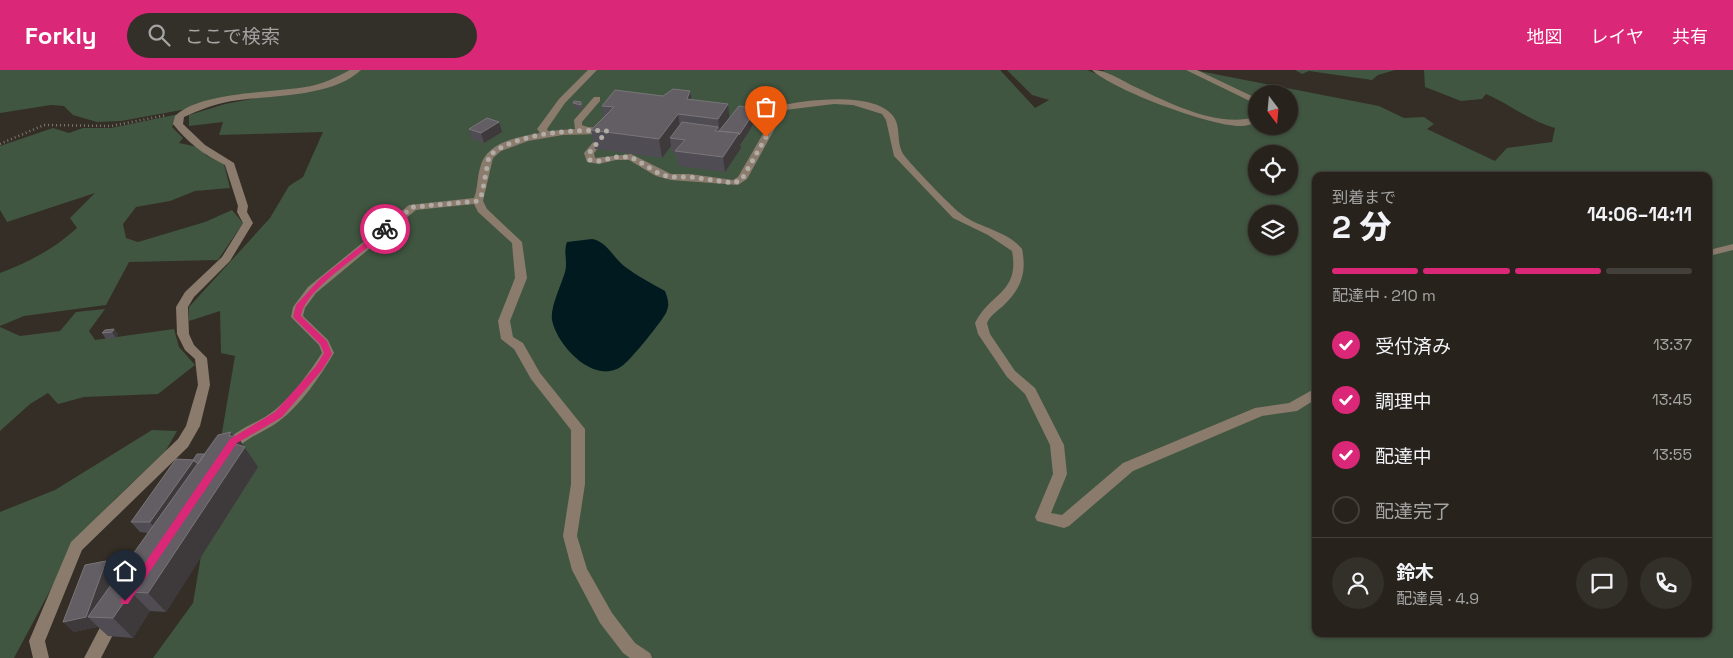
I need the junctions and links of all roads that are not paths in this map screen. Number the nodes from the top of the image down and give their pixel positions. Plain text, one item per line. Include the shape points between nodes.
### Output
1 (357, 70) edge
2 (1096, 70) edge
3 (1190, 70) edge
4 (592, 71) edge
5 (1248, 97) edge
6 (597, 99) dead end
7 (1248, 121) edge
8 (585, 130) junction
9 (546, 135) junction
10 (478, 201) junction
11 (1733, 247) edge
12 (1712, 252) edge
13 (1312, 396) edge
14 (223, 457) edge
15 (119, 609) edge
16 (40, 658) edge
17 (92, 658) edge
18 (644, 658) edge

1 - 16 street via 326,85 216,103 180,116 178,124 210,155 229,163 248,224 226,259 188,295 182,307 183,334 201,358 204,385 193,426 183,442 76,546 37,641
2 - 7 street via 1207,119 1233,124
3 - 5 street
4 - 9 street via 562,101 542,129
6 - 8 street via 577,122 578,127
8 - 9 street
8 - 13 street via 608,131 589,153 590,160 631,157 670,177 734,183 742,179 782,108 847,102 885,112 891,120 897,154 957,216 1017,249 1020,260 1016,284 981,323 984,334 1011,374 1030,391 1057,445 1060,474 1042,517 1064,522 1128,467 1260,411 1292,408
9 - 10 street via 509,144 489,156
10 - 14 street via 413,207 312,290 299,306 297,317 324,343 328,354 278,414 234,441
10 - 18 street via 482,210 517,242 521,278 504,321 507,339 519,346 536,376 578,429 578,484 570,536 580,570 606,618 628,648
11 - 12 street
15 - 17 street

